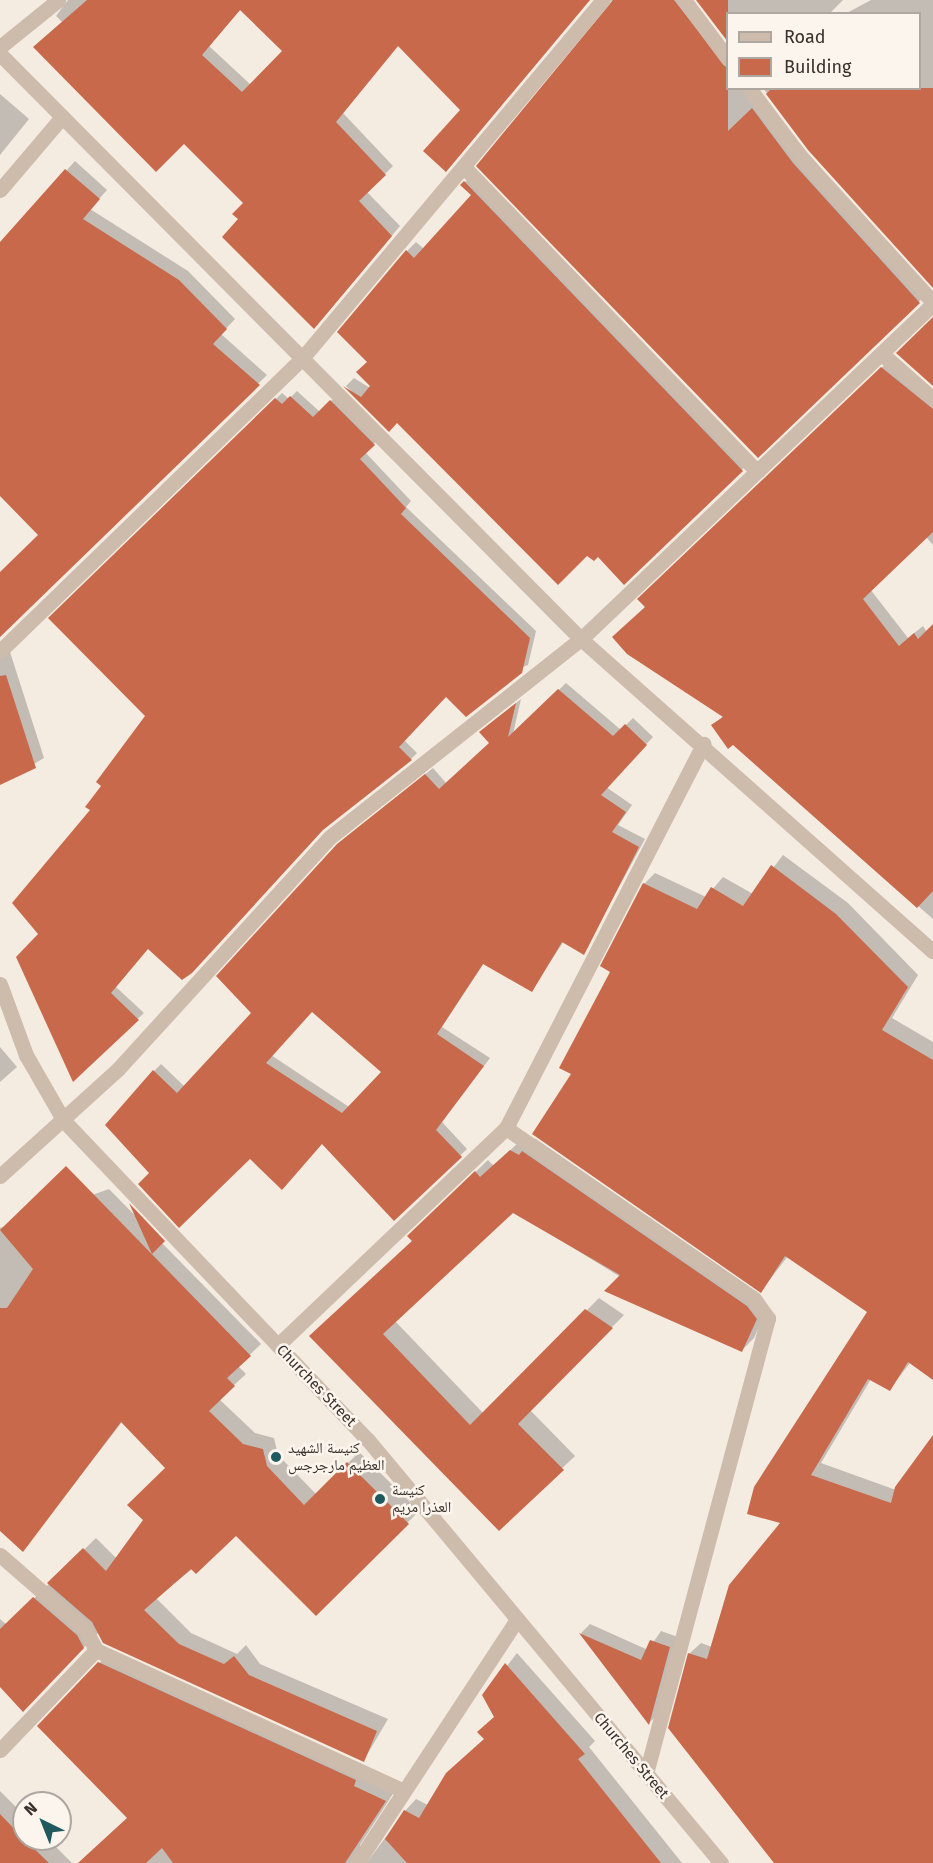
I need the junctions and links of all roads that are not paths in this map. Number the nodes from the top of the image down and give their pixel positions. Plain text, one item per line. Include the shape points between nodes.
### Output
1 (58, 0) edge
2 (603, 0) edge
3 (684, 0) edge
4 (0, 47) edge
5 (0, 54) edge
6 (726, 56) edge
7 (750, 90) edge
8 (62, 117) junction
9 (465, 168) junction
10 (0, 190) edge
11 (933, 303) edge
12 (882, 354) junction
13 (304, 356) junction
14 (933, 399) edge
15 (757, 471) junction
16 (581, 639) junction
17 (0, 651) edge
18 (703, 744) junction
19 (933, 951) edge
20 (0, 984) edge
21 (64, 1121) junction
22 (506, 1128) junction
23 (0, 1176) edge
24 (278, 1345) junction
25 (0, 1555) edge
26 (516, 1621) junction
27 (96, 1650) junction
28 (0, 1750) edge
29 (646, 1772) junction
30 (402, 1790) junction
31 (357, 1863) edge
32 (721, 1863) edge

1 - 4 street
2 - 9 street
3 - 6 street
5 - 8 street
7 - 11 street via 800,156
8 - 10 street
8 - 13 street
9 - 13 street
9 - 15 street
11 - 12 street
12 - 14 street
12 - 15 street
13 - 16 street
13 - 17 street
15 - 16 street
16 - 18 street
16 - 21 street via 330,837
18 - 19 street
18 - 22 street
20 - 21 street, Churches Street via 26,1055
21 - 23 street
21 - 24 street, Churches Street
22 - 24 street
22 - 29 street via 754,1299 768,1318
24 - 26 street, Churches Street via 368,1440
25 - 27 street via 85,1629
26 - 29 street, Churches Street
26 - 30 street
27 - 28 street
27 - 30 street
29 - 32 street, Churches Street
30 - 31 street

